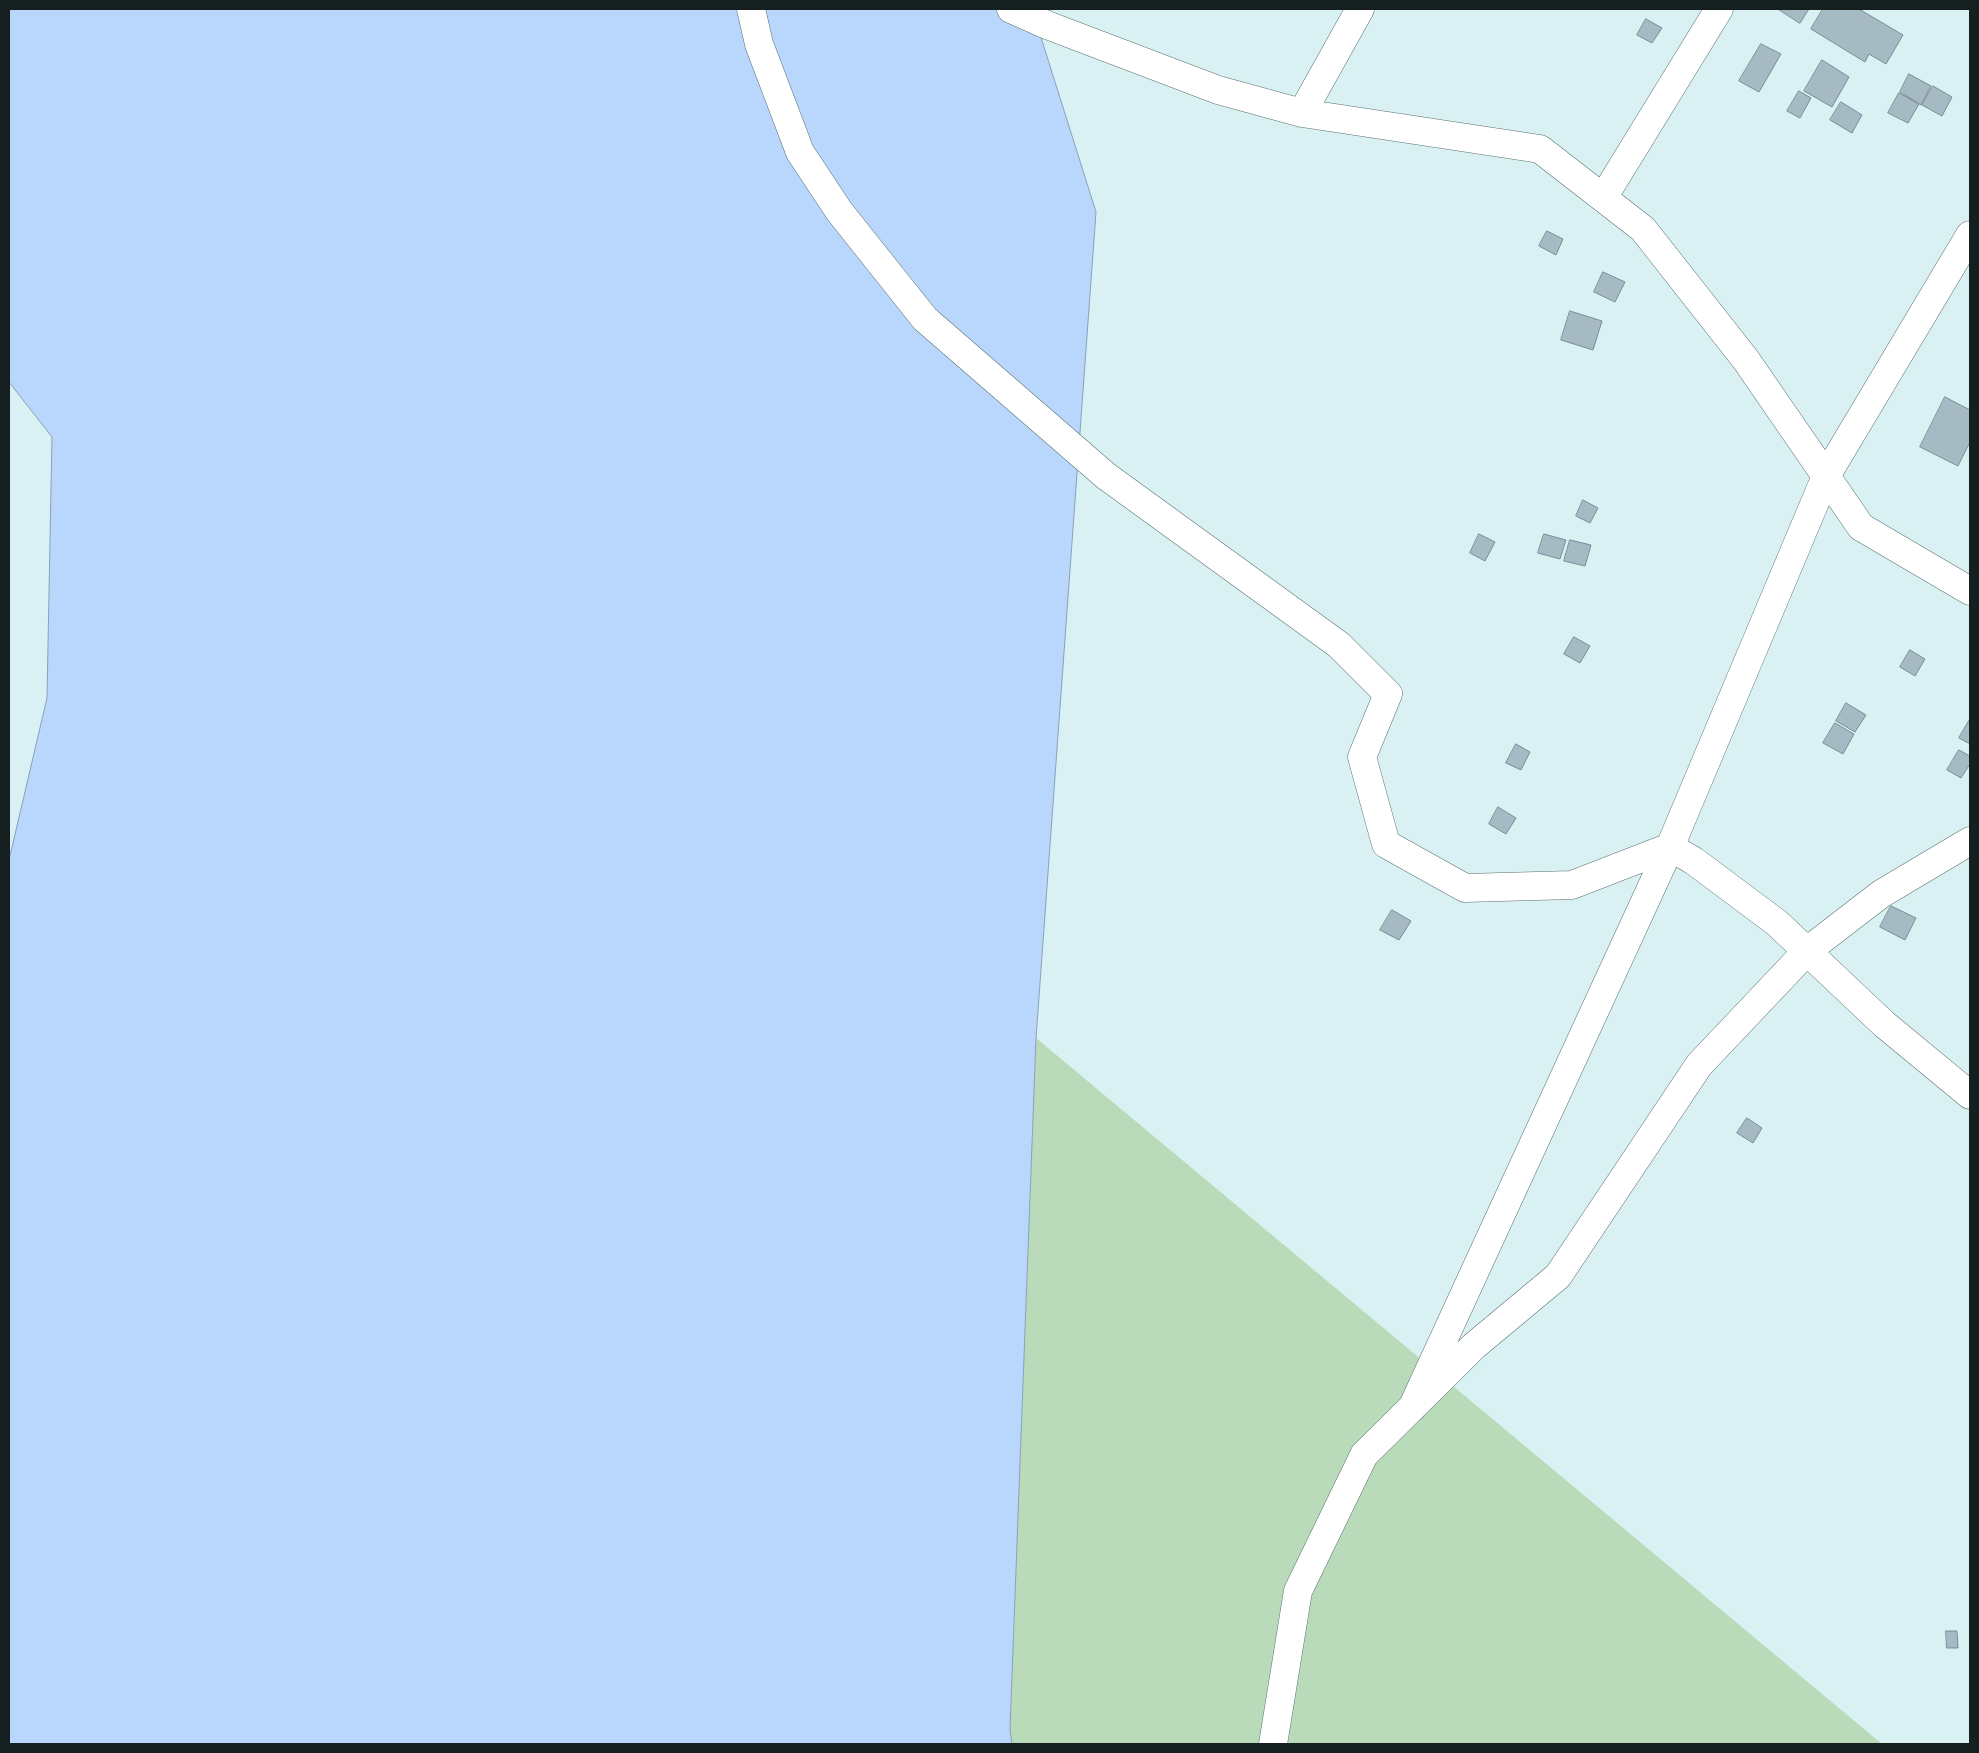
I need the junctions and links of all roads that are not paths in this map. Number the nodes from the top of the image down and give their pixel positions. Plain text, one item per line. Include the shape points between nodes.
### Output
1 (751, 9) edge
2 (1011, 9) edge
3 (1360, 9) edge
4 (1719, 9) edge
5 (1302, 112) junction
6 (1603, 198) junction
7 (1970, 235) edge
8 (1826, 476) junction
9 (1970, 591) edge
10 (1970, 841) edge
11 (1670, 847) junction
12 (1807, 951) junction
13 (1970, 1095) edge
14 (1412, 1408) junction
15 (1273, 1744) edge

1 - 11 street via 759,44 800,152 839,211 925,319 1106,476 1339,645 1388,694 1362,757 1386,844 1465,888 1572,885
2 - 5 street via 1218,90
3 - 5 street
4 - 6 street
5 - 6 street via 1540,149
6 - 8 street via 1643,229 1746,360
7 - 8 street
8 - 9 street via 1861,527
8 - 11 street
10 - 12 street via 1882,894
11 - 12 street via 1777,922
11 - 14 street
12 - 13 street via 1884,1024
12 - 14 street via 1699,1065 1558,1276 1474,1346
14 - 15 street via 1364,1455 1298,1591

